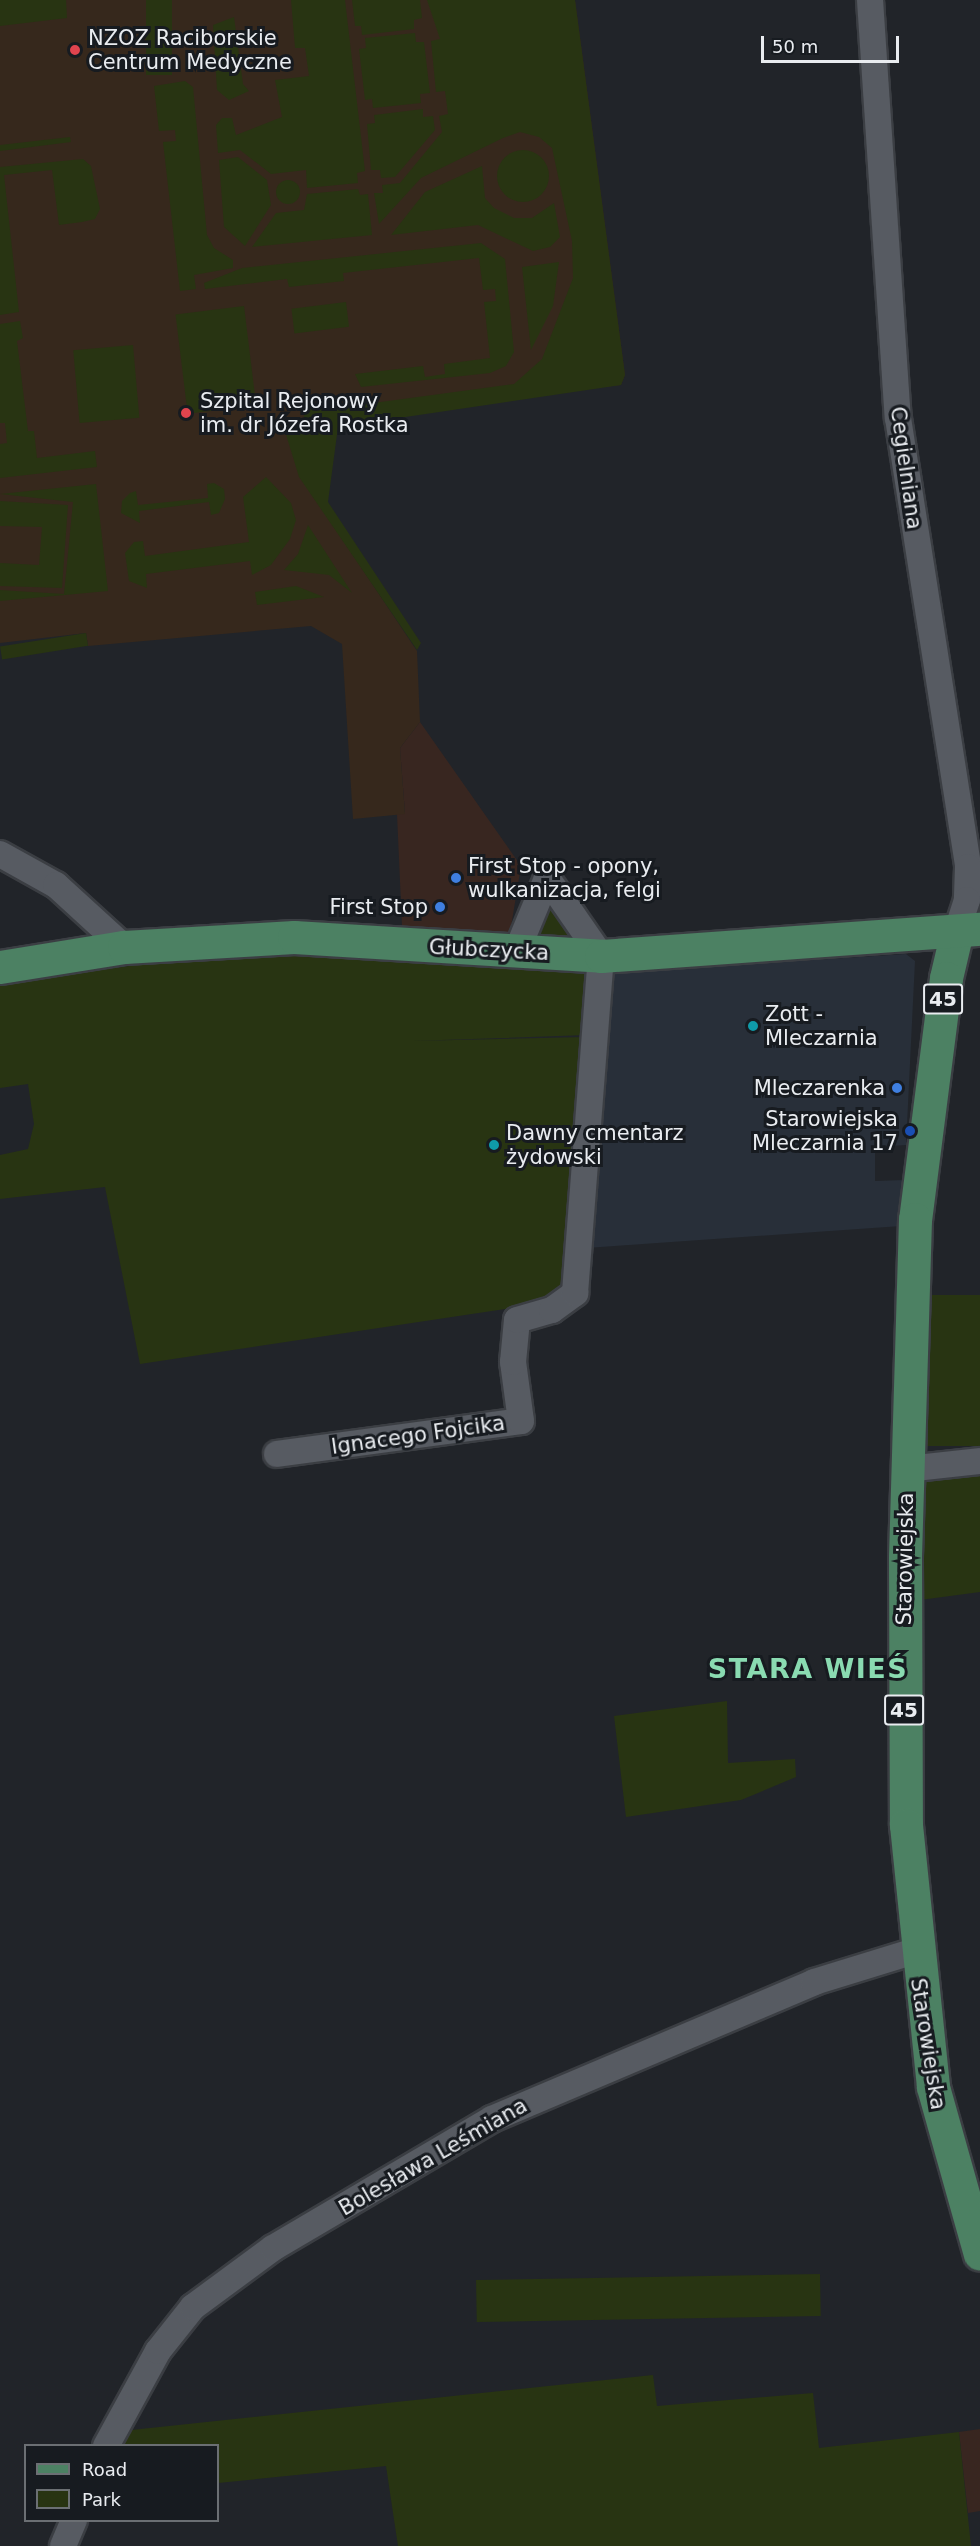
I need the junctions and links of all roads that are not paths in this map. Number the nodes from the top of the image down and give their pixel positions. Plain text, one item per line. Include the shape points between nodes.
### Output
1 (870, 0) edge
2 (0, 854) edge
3 (968, 930) edge
4 (123, 947) junction
5 (516, 953) junction
6 (602, 956) junction
7 (0, 967) edge
8 (277, 1454) dead end
9 (980, 1461) edge
10 (907, 1468) junction
11 (908, 1953) dead end
12 (980, 2254) edge
13 (107, 2444) edge
14 (73, 2522) edge
15 (63, 2546) edge

1 - 3 street, Cegielniana via 898,418 968,867
2 - 4 street via 56,885
3 - 6 main road, Głubczycka
3 - 10 main road, Starowiejska / 45 via 918,1189
4 - 5 main road, Głubczycka via 294,937
4 - 7 main road, Głubczycka
5 - 6 main road, Głubczycka
5 - 6 street via 547,878
6 - 8 street, Ignacego Fojcika via 575,1293 552,1310 518,1320 513,1362 521,1421
9 - 10 street
10 - 12 main road, Starowiejska / 45 via 904,1690 912,1919 933,2087
11 - 13 street, Bolesława Leśmiana via 814,1982 492,2119 273,2248 193,2307 158,2351
14 - 15 street

